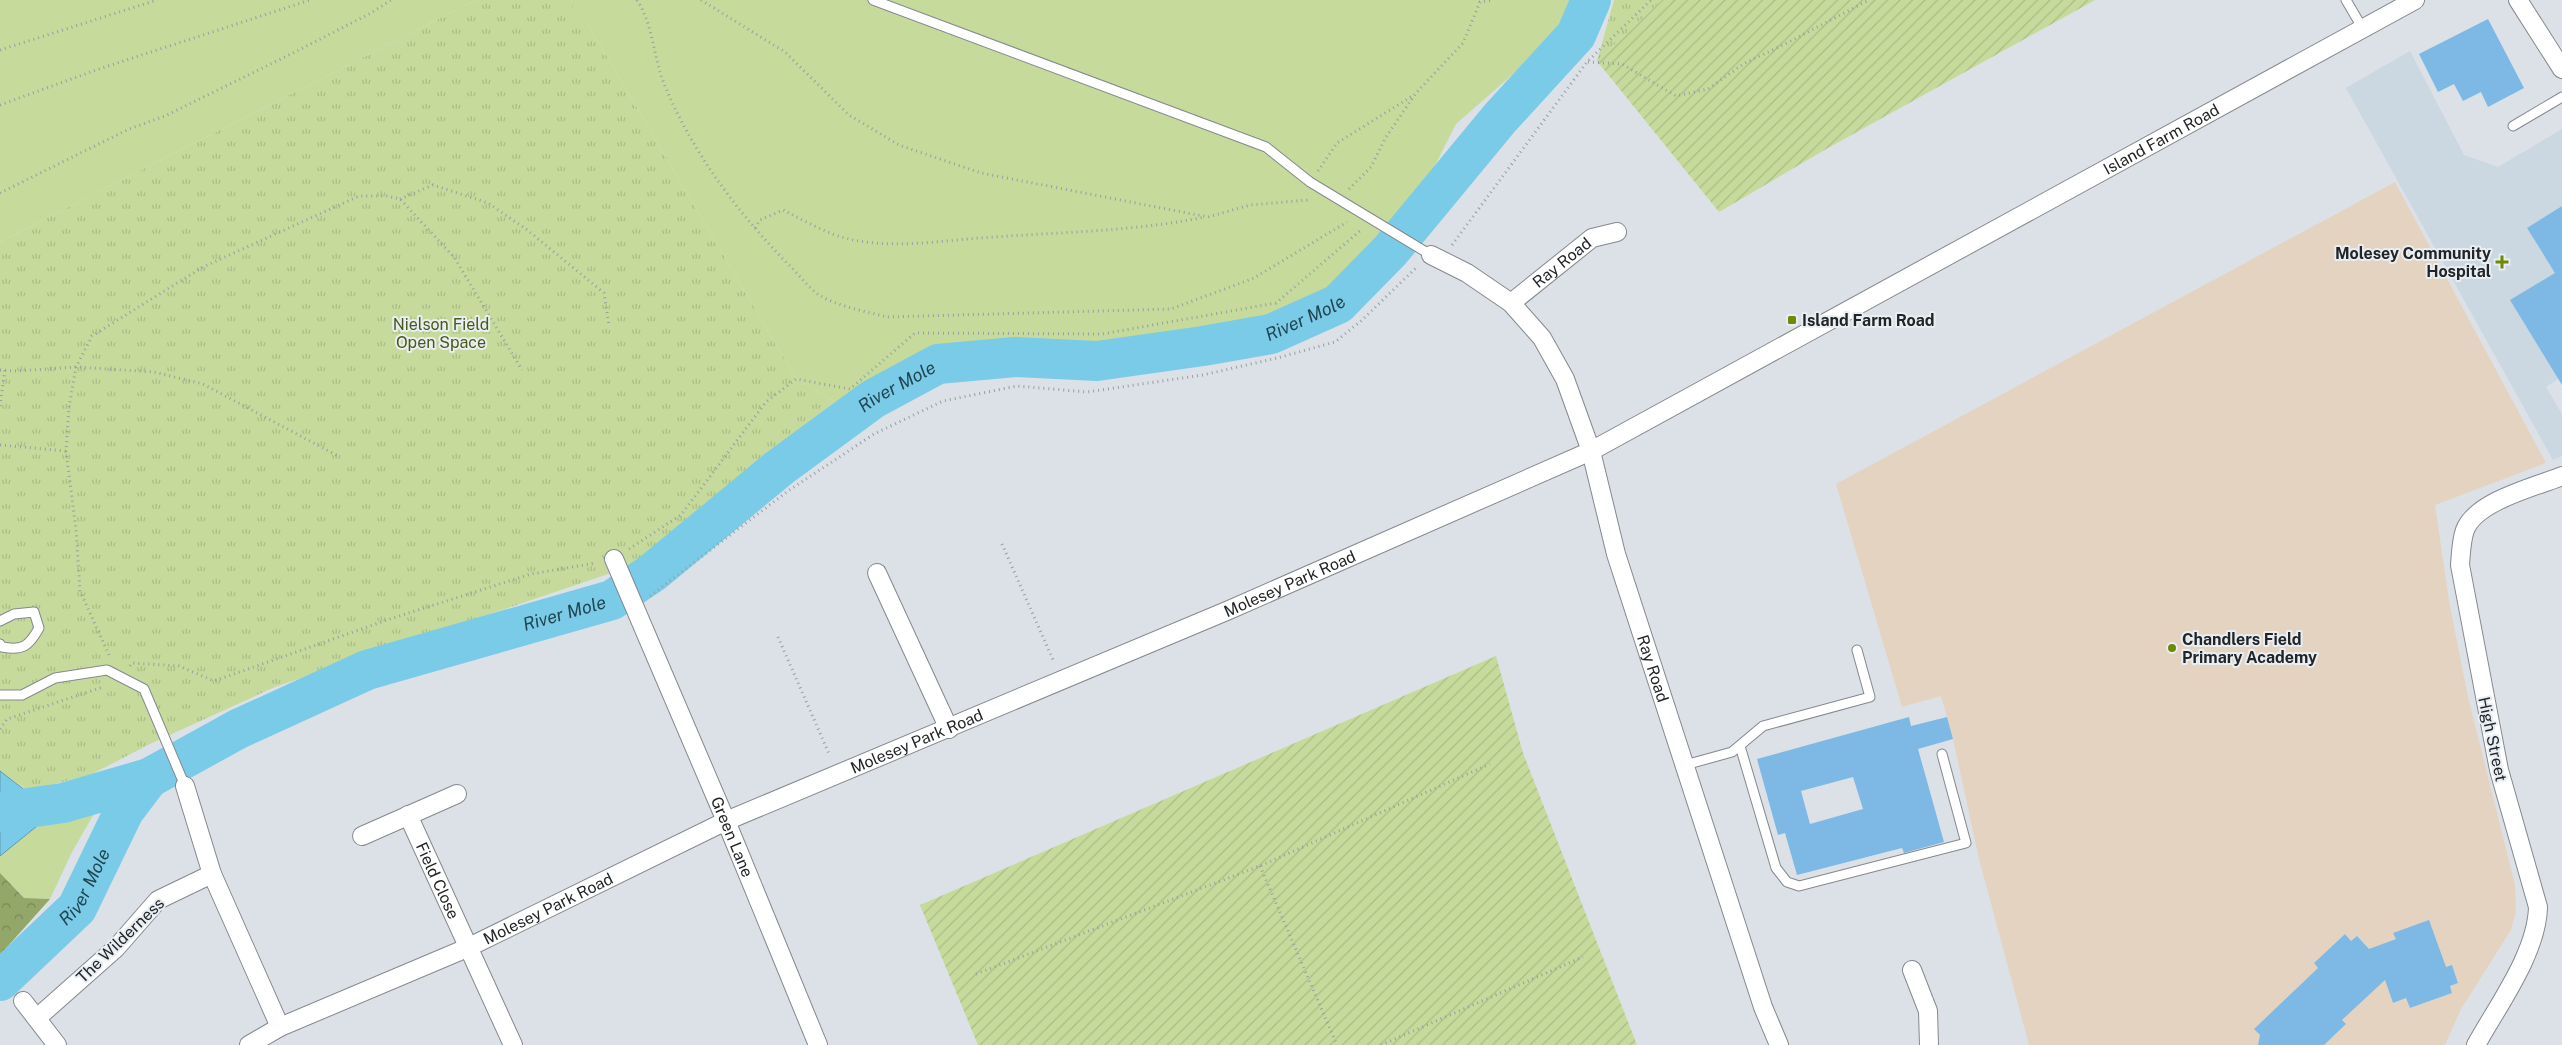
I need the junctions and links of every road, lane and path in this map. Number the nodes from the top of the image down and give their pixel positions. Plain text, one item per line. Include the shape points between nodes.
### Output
1 (156, 0) edge
2 (310, 0) edge
3 (391, 0) edge
4 (637, 0) edge
5 (701, 0) edge
6 (873, 0) edge
7 (1494, 0) edge
8 (1651, 0) edge
9 (1869, 0) edge
10 (2346, 0) edge
11 (2415, 0) edge
12 (2518, 0) edge
13 (2363, 29) junction
14 (0, 50) edge
15 (1586, 62) junction
16 (2562, 70) edge
17 (1416, 93) junction
18 (2562, 97) edge
19 (0, 105) edge
20 (2513, 126) dead end
21 (1310, 182) junction
22 (0, 194) edge
23 (400, 199) junction
24 (1340, 199) junction
25 (1362, 213) junction
26 (1208, 217) junction
27 (1373, 220) junction
28 (755, 228) junction
29 (1617, 232) dead end
30 (1435, 258) junction
31 (1511, 303) junction
32 (610, 326) dead end
33 (76, 367) junction
34 (0, 370) edge
35 (5, 370) junction
36 (522, 370) dead end
37 (0, 406) edge
38 (0, 445) edge
39 (66, 451) junction
40 (1591, 451) junction
41 (338, 456) dead end
42 (2562, 476) edge
43 (1002, 544) dead end
44 (616, 565) junction
45 (877, 573) dead end
46 (634, 607) junction
47 (0, 621) edge
48 (778, 637) dead end
49 (1, 648) edge
50 (1857, 650) dead end
51 (107, 670) junction
52 (117, 677) junction
53 (1062, 681) junction
54 (0, 695) edge
55 (0, 728) edge
56 (950, 729) junction
57 (1740, 746) junction
58 (1942, 754) dead end
59 (1490, 764) dead end
60 (1685, 765) junction
61 (838, 775) junction
62 (186, 786) joint
63 (457, 794) dead end
64 (408, 815) junction
65 (726, 821) junction
66 (362, 836) dead end
67 (1260, 866) junction
68 (212, 874) junction
69 (467, 948) junction
70 (1583, 957) dead end
71 (1912, 970) dead end
72 (976, 974) dead end
73 (23, 1001) dead end
74 (37, 1018) junction
75 (280, 1027) junction
76 (57, 1045) edge
77 (249, 1045) edge
78 (513, 1045) edge
79 (818, 1045) edge
80 (1337, 1045) edge
81 (1381, 1045) edge
82 (1779, 1045) edge
83 (1929, 1045) edge
84 (2476, 1045) edge

1 - 14 path
2 - 19 path
3 - 22 path via 293,53 165,116 129,129
4 - 28 path via 646,13 664,84 685,128 727,196
5 - 26 path via 785,52 849,115 899,145 981,173
6 - 21 lane via 1266,147
7 - 17 path via 1480,2 1463,43
8 - 15 path
9 - 15 path via 1744,63 1708,89 1692,93 1676,96 1622,64
10 - 13 lane
11 - 13 street, Island Farm Road
12 - 16 street
13 - 40 street, Island Farm Road
15 - 30 path
17 - 21 path via 1337,143
17 - 24 path via 1386,137 1371,167
18 - 20 lane
21 - 24 lane
23 - 32 path via 433,185 488,203 526,229 604,293
23 - 33 path via 359,196 203,267 92,336
23 - 36 path via 454,257
24 - 25 lane
24 - 26 path via 1250,205
25 - 27 lane
25 - 28 path via 1254,278 1171,309 930,317 887,317 847,307 818,294
26 - 28 path via 1164,225 916,245 850,240 783,210 760,220
27 - 30 lane
27 - 44 path via 1276,303 1102,334 915,334 850,389 796,379 766,402 681,515
29 - 31 street, Ray Road via 1592,238
30 - 31 street, Ray Road via 1468,273
30 - 46 path via 1335,342 1168,381 1087,392 1017,386 943,401 874,434 796,486
31 - 40 street, Ray Road via 1542,338 1565,379
33 - 35 path
33 - 39 path
33 - 41 path via 154,372 203,384
34 - 35 path
35 - 37 path
38 - 39 path
39 - 51 path via 80,591 109,653
40 - 53 street, Molesey Park Road
40 - 60 street, Ray Road via 1616,554
42 - 84 street, High Street via 2484,508 2472,518 2462,540 2460,565 2497,760 2538,907 2538,925 2530,947
43 - 53 path
44 - 46 street, Green Lane
44 - 52 path via 532,574 390,619 214,681 179,666 132,663
45 - 56 street
46 - 65 street, Green Lane
47 - 49 lane via 14,614 34,612 39,628 29,645 17,650
48 - 61 path
50 - 57 lane via 1870,697 1763,726
51 - 52 lane
51 - 54 lane via 55,678 22,695
52 - 55 path via 100,689 7,719
52 - 62 lane via 144,689
53 - 56 street, Molesey Park Road
56 - 61 street, Molesey Park Road
57 - 58 lane via 1776,868 1787,882 1799,886 1966,843
57 - 60 lane via 1732,752
59 - 67 path
60 - 82 street, Ray Road via 1763,1007
61 - 65 street, Molesey Park Road
62 - 68 street
63 - 64 street
64 - 66 street
64 - 69 street, Field Close
65 - 69 street, Molesey Park Road
65 - 79 street, Green Lane
67 - 72 path
67 - 80 path
68 - 74 street, The Wilderness via 158,900 116,948
68 - 75 street
69 - 75 street, Molesey Park Road
69 - 78 street, Field Close
70 - 81 path
71 - 83 street via 1928,1011
73 - 74 street
74 - 76 street
75 - 77 street, Molesey Park Road

